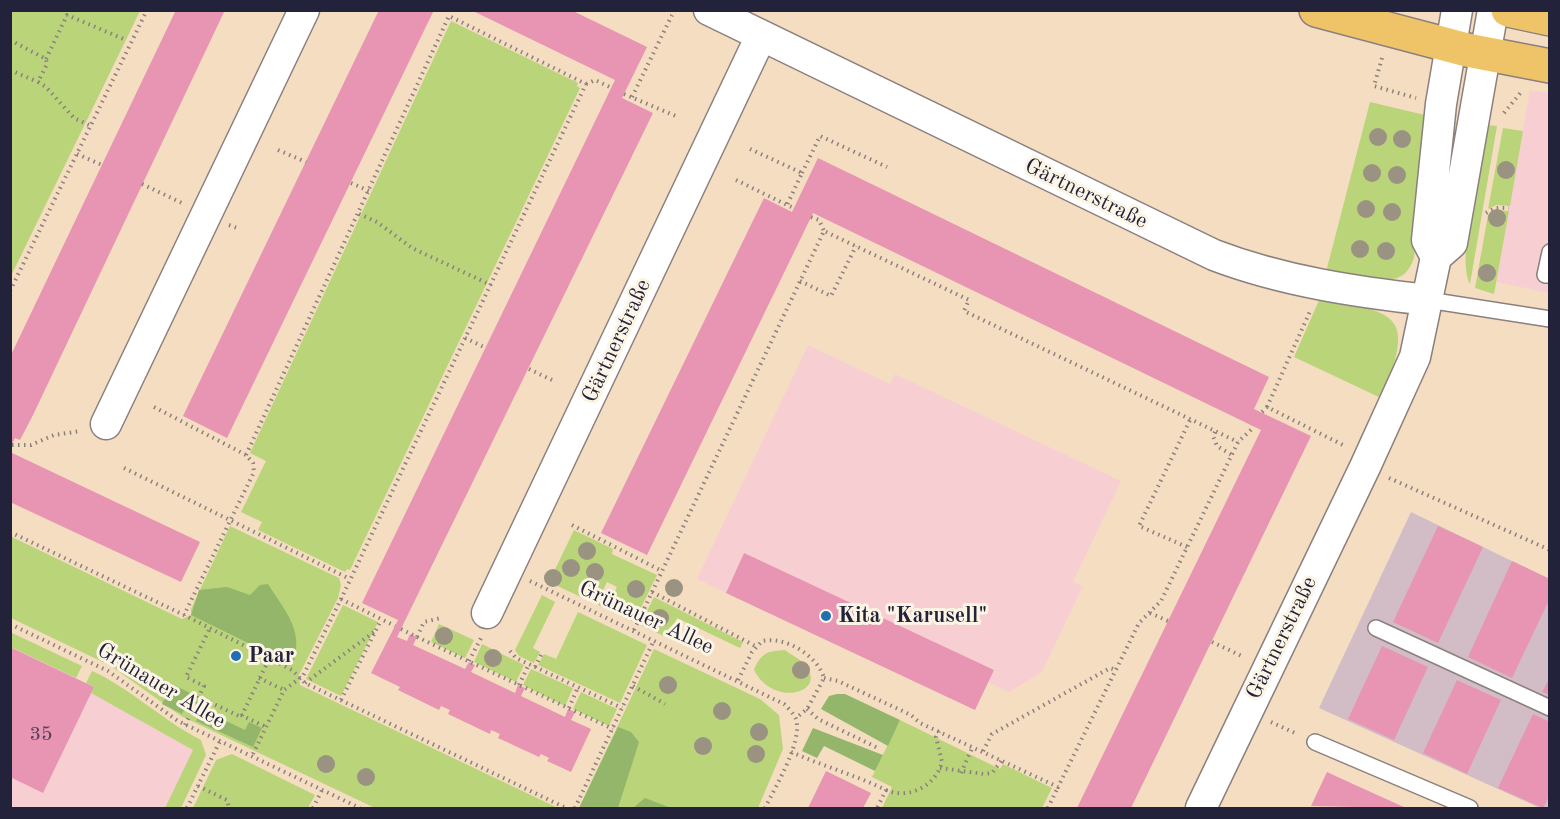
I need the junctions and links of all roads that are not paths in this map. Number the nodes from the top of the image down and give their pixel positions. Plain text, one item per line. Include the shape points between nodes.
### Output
1 (304, 10) edge
2 (709, 10) edge
3 (1316, 10) edge
4 (1457, 10) edge
5 (1493, 10) edge
6 (1508, 10) edge
7 (1550, 20) edge
8 (761, 36) junction
9 (1450, 45) junction
10 (1485, 53) junction
11 (1541, 76) edge
12 (1550, 252) edge
13 (1436, 257) junction
14 (1550, 275) edge
15 (1428, 300) junction
16 (1550, 319) edge
17 (106, 424) dead end
18 (484, 625) road end
19 (1376, 628) dead end
20 (1550, 708) edge
21 (1315, 742) road end
22 (1201, 808) edge
23 (1470, 808) edge

1 - 17 street
2 - 8 street, Gärtnerstraße
3 - 9 main road
4 - 9 street, Gärtnerstraße
5 - 10 street, Gärtnerstraße
6 - 7 main road
8 - 15 street, Gärtnerstraße via 1214,255 1319,284
8 - 18 street, Gärtnerstraße
9 - 10 main road
9 - 13 street, Gärtnerstraße via 1427,240
10 - 11 main road
10 - 13 street, Gärtnerstraße via 1452,243
12 - 14 lane via 1545,274
13 - 15 street, Gärtnerstraße
15 - 16 lane
15 - 22 street, Gärtnerstraße via 1415,357 1356,457
19 - 20 lane
21 - 23 lane

